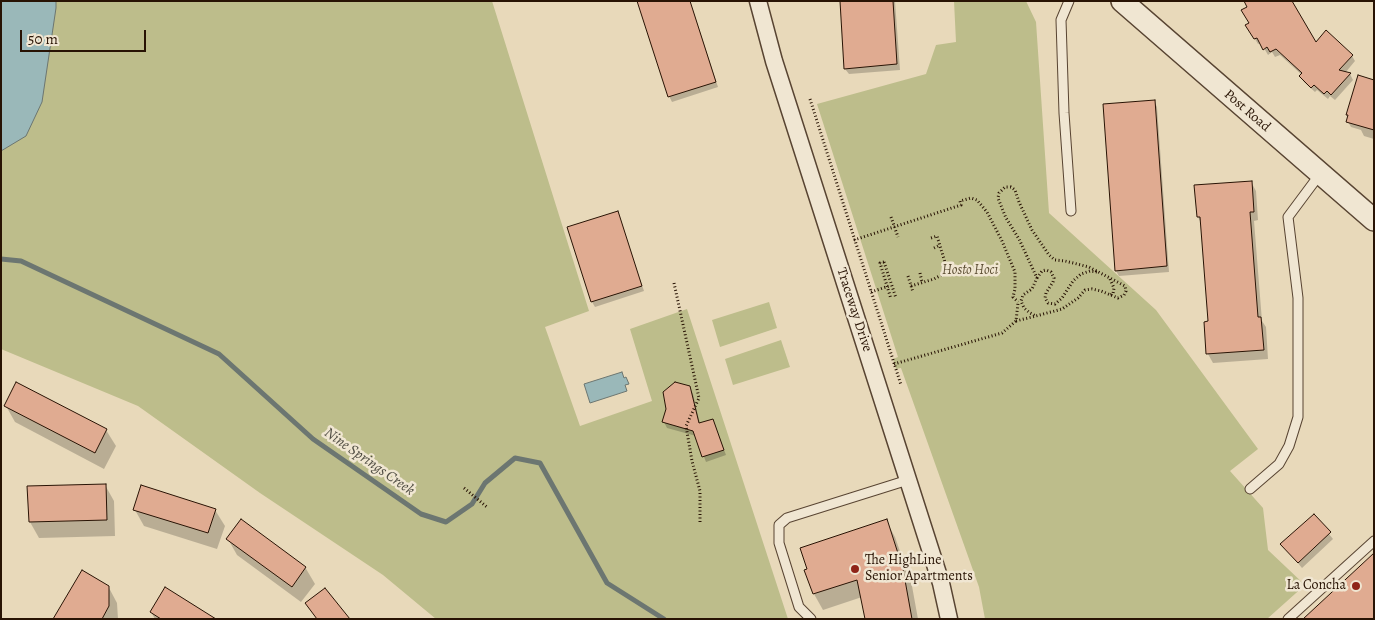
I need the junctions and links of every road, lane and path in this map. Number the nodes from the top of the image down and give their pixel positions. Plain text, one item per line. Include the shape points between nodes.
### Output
1 (758, 1) edge
2 (1069, 1) edge
3 (1122, 1) edge
4 (810, 99) dead end
5 (1320, 174) junction
6 (1071, 211) dead end
7 (891, 217) dead end
8 (1374, 220) edge
9 (895, 227) junction
10 (898, 237) dead end
11 (930, 238) dead end
12 (854, 240) junction
13 (940, 246) junction
14 (934, 248) dead end
15 (920, 273) dead end
16 (1100, 273) junction
17 (908, 276) dead end
18 (1037, 278) junction
19 (1109, 278) junction
20 (922, 282) junction
21 (674, 283) dead end
22 (890, 286) junction
23 (911, 286) junction
24 (870, 292) junction
25 (913, 292) dead end
26 (1110, 295) junction
27 (894, 298) dead end
28 (1019, 302) junction
29 (1036, 316) junction
30 (1016, 321) junction
31 (894, 364) junction
32 (902, 385) dead end
33 (908, 480) junction
34 (464, 488) dead end
35 (1250, 489) dead end
36 (487, 507) dead end
37 (700, 523) dead end
38 (1374, 541) edge
39 (812, 619) edge
40 (949, 619) edge
41 (1288, 619) edge

1 - 33 street, Traceway Drive via 774,61
2 - 6 lane via 1061,22
3 - 5 street, Post Road
4 - 12 path
5 - 8 street, Post Road
5 - 35 lane via 1288,217 1298,298 1298,417 1289,446 1279,464
7 - 9 path
9 - 10 path
9 - 12 path
9 - 28 path via 961,205 960,201 977,200 987,212 1015,272 1013,297
11 - 13 path via 937,236
12 - 24 path
13 - 14 path
13 - 20 path via 947,269 943,274
15 - 20 path
16 - 18 path via 1082,274 1055,304 1048,303 1045,298 1054,278 1051,272 1042,271
16 - 18 path via 1048,255 1032,230 1016,190 1005,186 998,193 998,198
16 - 19 path
17 - 23 path
18 - 28 path via 1032,289
19 - 26 path via 1114,288
19 - 26 path via 1125,286 1126,291 1118,298
20 - 23 path
21 - 37 path via 699,398 686,426 700,491
22 - 22 path via 884,262 882,262 880,263
22 - 24 path
22 - 27 path
23 - 25 path
24 - 31 path
26 - 29 path via 1086,290 1062,309
28 - 29 path
28 - 30 path
29 - 30 path
30 - 31 path via 1002,333
31 - 32 path
33 - 39 lane via 787,518 779,525 779,543 799,607
33 - 40 street, Traceway Drive via 942,583
34 - 36 path
38 - 41 lane

